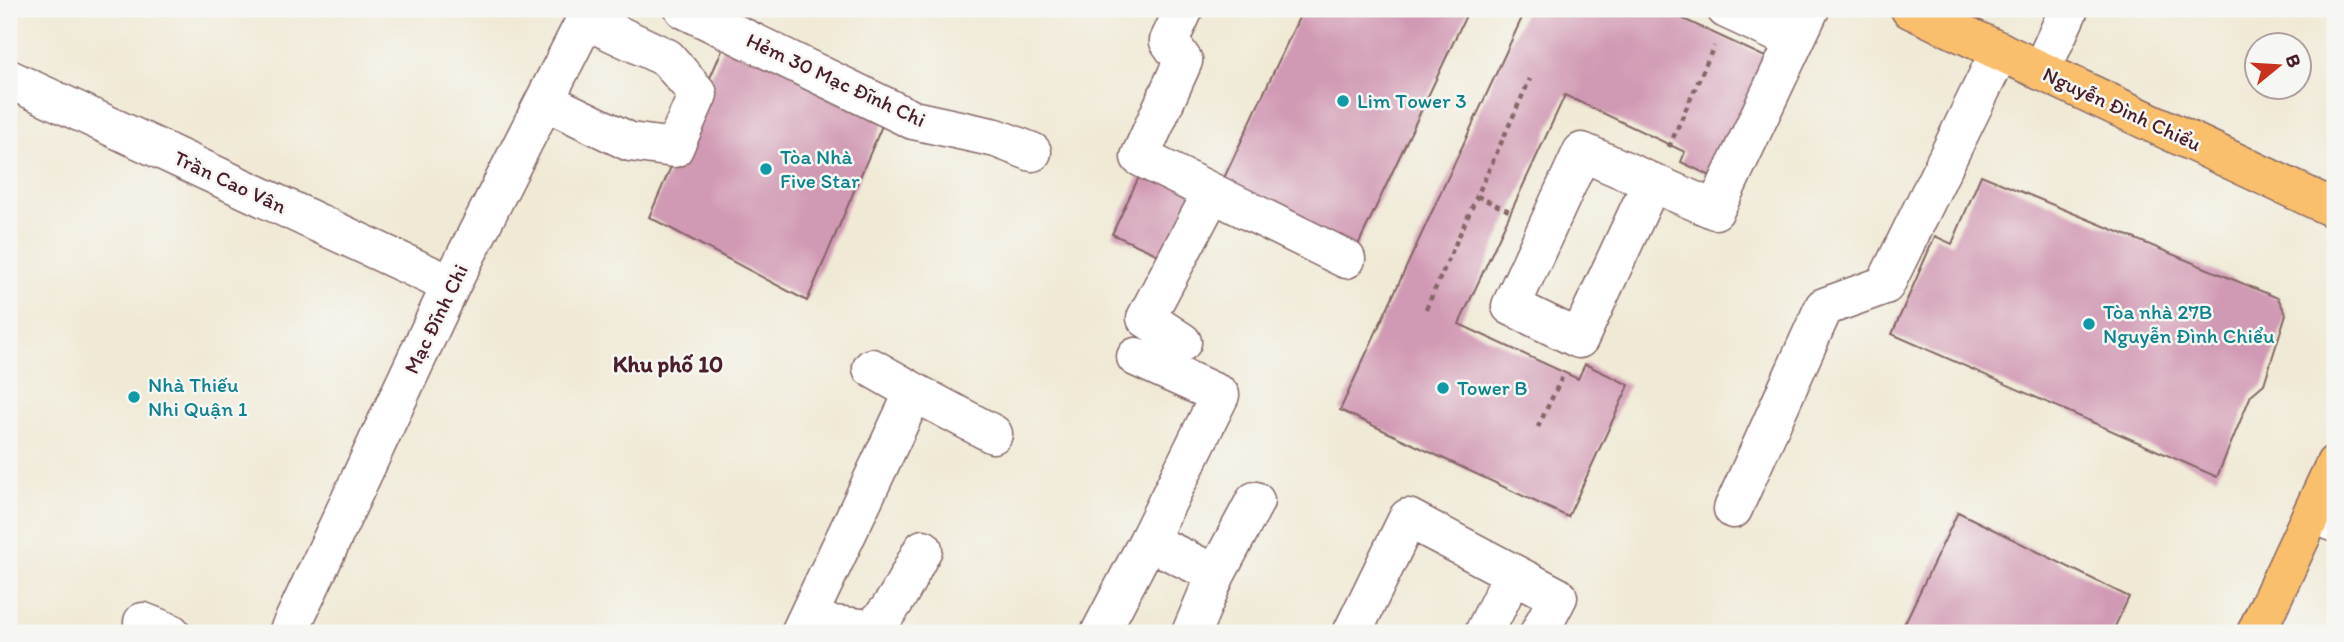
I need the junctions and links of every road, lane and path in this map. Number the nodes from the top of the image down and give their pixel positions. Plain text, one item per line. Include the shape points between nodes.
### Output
1 (684, 9) edge
2 (1184, 9) edge
3 (1726, 9) edge
4 (1910, 9) edge
5 (2069, 9) edge
6 (589, 14) edge
7 (1781, 20) edge
8 (2000, 51) junction
9 (2041, 71) junction
10 (9, 79) edge
11 (1530, 79) dead end
12 (545, 102) junction
13 (1032, 152) dead end
14 (1652, 182) junction
15 (1212, 193) junction
16 (1477, 196) junction
17 (2335, 209) edge
18 (1515, 213) dead end
19 (1346, 259) dead end
20 (451, 285) junction
21 (1426, 309) dead end
22 (1182, 342) dead end
23 (1136, 357) dead end
24 (872, 368) dead end
25 (914, 392) junction
26 (993, 434) dead end
27 (2335, 464) edge
28 (1255, 501) dead end
29 (1733, 509) dead end
30 (2324, 517) edge
31 (1148, 541) junction
32 (923, 549) dead end
33 (1216, 574) junction
34 (1513, 574) junction
35 (802, 627) edge
36 (288, 633) edge
37 (1100, 633) edge
38 (1191, 633) edge
39 (1352, 633) edge
40 (1483, 633) edge
41 (1539, 633) edge
42 (2256, 633) edge

1 - 13 street, Hẻm 30 Mạc Đĩnh Chi via 913,120 996,138
2 - 15 street via 1169,41 1183,61 1140,157
3 - 7 street
4 - 8 main road, Nguyễn Đình Chiểu
5 - 9 street
6 - 12 street, Mạc Đĩnh Chi
6 - 12 street via 667,58 698,94 674,148 630,142
7 - 14 street via 1710,220
8 - 9 main road, Nguyễn Đình Chiểu
8 - 29 street via 1885,285 1824,307
9 - 17 main road, Nguyễn Đình Chiểu
10 - 20 street, Trần Cao Vân
11 - 16 path
12 - 20 street, Mạc Đĩnh Chi
14 - 14 street via 1582,152 1511,306 1579,339
15 - 19 street
15 - 22 street via 1146,318
16 - 18 path
16 - 21 path
20 - 36 street, Mạc Đĩnh Chi
23 - 31 street via 1220,395
24 - 25 street
25 - 26 street
25 - 35 street
27 - 30 main road
28 - 33 street
30 - 42 main road
31 - 33 street
31 - 37 street
32 - 35 street via 880,622 870,629
33 - 38 street
34 - 39 street via 1408,518
34 - 40 street
34 - 41 street via 1558,597

